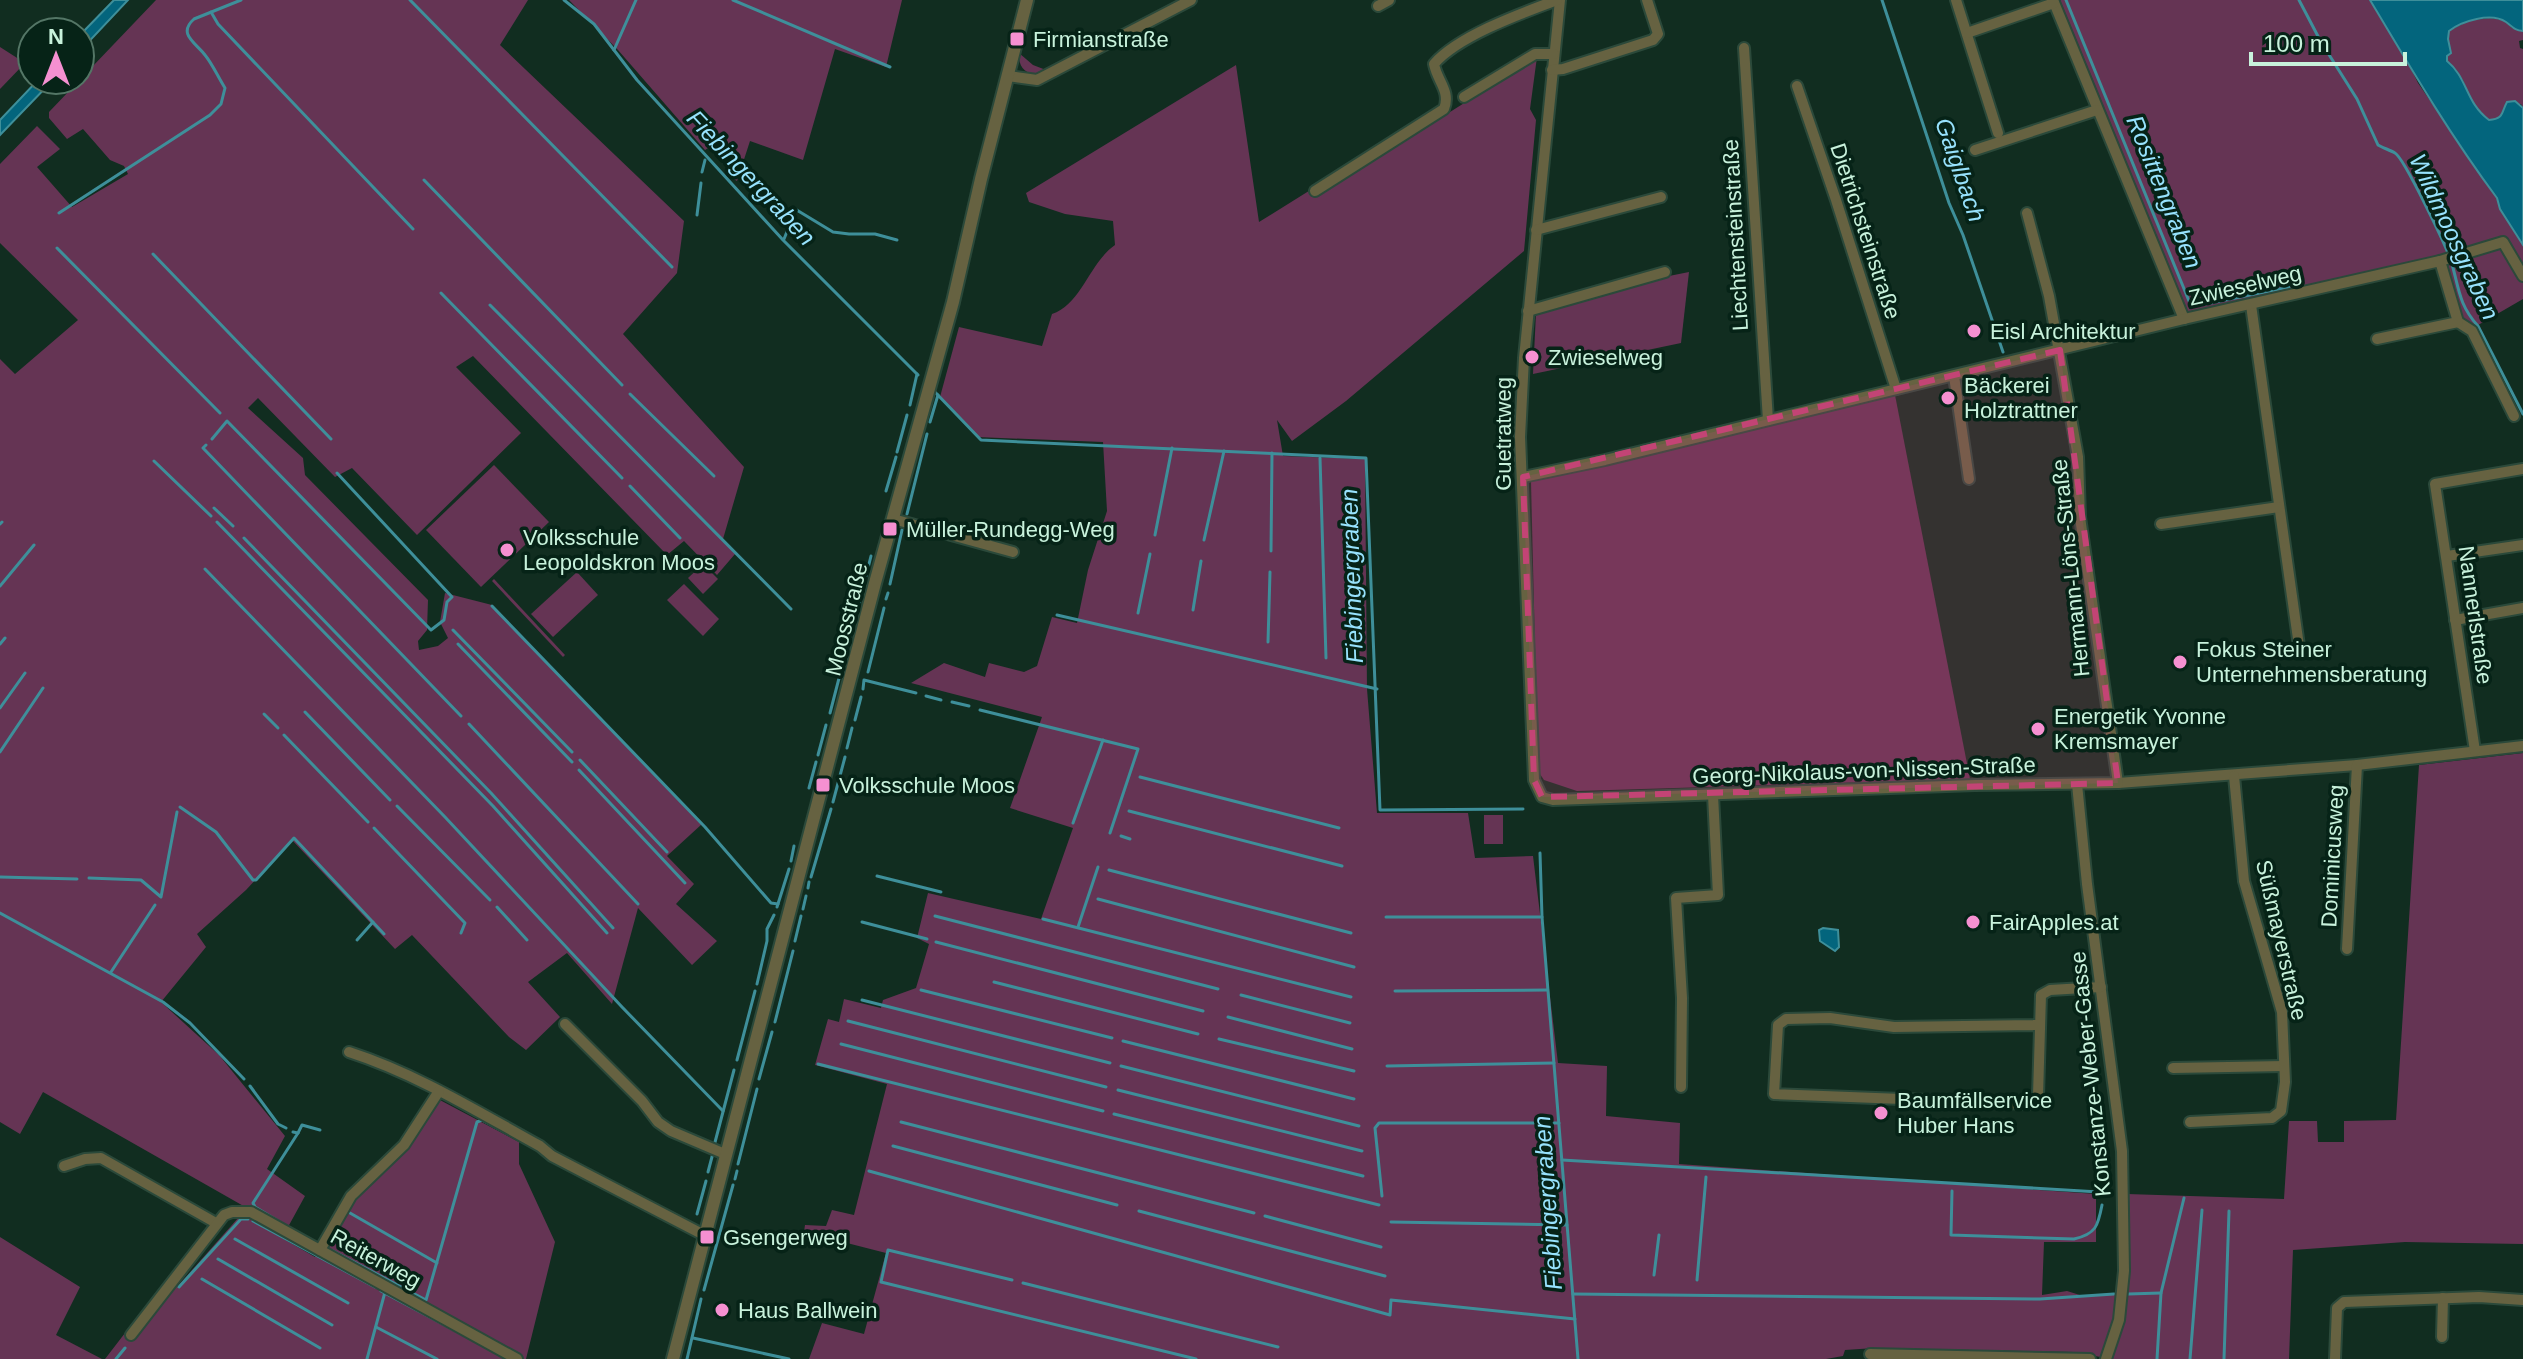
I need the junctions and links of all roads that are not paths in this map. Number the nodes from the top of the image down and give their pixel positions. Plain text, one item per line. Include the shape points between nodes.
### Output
1 (1027, 0) edge
2 (1191, 0) edge
3 (1389, 0) edge
4 (1559, 0) edge
5 (1647, 0) edge
6 (1956, 0) edge
7 (2054, 1) edge
8 (1378, 6) dead end
9 (1967, 33) junction
10 (1744, 48) dead end
11 (1554, 54) junction
12 (1552, 70) junction
13 (1008, 76) junction
14 (1797, 86) dead end
15 (1464, 97) dead end
16 (2097, 110) junction
17 (1998, 133) dead end
18 (1975, 150) dead end
19 (1315, 191) dead end
20 (1661, 197) dead end
21 (2027, 213) dead end
22 (1536, 230) junction
23 (2446, 259) junction
24 (1665, 272) dead end
25 (2523, 276) edge
26 (2251, 305) junction
27 (1528, 311) junction
28 (2184, 319) junction
29 (2458, 322) junction
30 (2377, 339) dead end
31 (2060, 350) junction
32 (1954, 376) junction
33 (1896, 389) junction
34 (2514, 416) dead end
35 (1768, 420) junction
36 (2523, 469) edge
37 (1523, 477) junction
38 (1969, 479) dead end
39 (2279, 507) junction
40 (893, 519) junction
41 (2161, 524) dead end
42 (2523, 545) edge
43 (1013, 552) dead end
44 (2447, 556) junction
45 (2523, 608) edge
46 (2455, 620) junction
47 (2300, 653) dead end
48 (2523, 746) edge
49 (2475, 751) junction
50 (2357, 765) junction
51 (2234, 776) junction
52 (2118, 783) junction
53 (2077, 784) junction
54 (1713, 795) junction
55 (1542, 797) joint
56 (2347, 949) dead end
57 (2101, 987) junction
58 (565, 1024) dead end
59 (2039, 1025) junction
60 (349, 1052) dead end
61 (2284, 1066) junction
62 (2173, 1068) dead end
63 (1681, 1087) dead end
64 (439, 1091) junction
65 (2190, 1122) dead end
66 (725, 1154) junction
67 (64, 1166) dead end
68 (216, 1223) junction
69 (704, 1235) junction
70 (320, 1250) junction
71 (2443, 1298) junction
72 (2523, 1300) edge
73 (131, 1335) dead end
74 (2442, 1337) dead end
75 (1870, 1354) dead end
76 (517, 1359) edge
77 (673, 1359) edge
78 (2090, 1359) edge
79 (2106, 1359) edge
80 (2335, 1359) edge

1 - 13 street, Moosstraße
2 - 13 street via 1037,80
3 - 8 street
4 - 11 street, Guetratweg
4 - 19 street via 1490,28 1441,57 1434,64 1448,100 1444,109
5 - 12 street via 1658,34 1653,40
6 - 9 street
7 - 9 street
7 - 16 street
9 - 17 street
10 - 35 street, Liechtensteinstraße
11 - 12 street, Guetratweg
11 - 15 street via 1535,54
12 - 22 street, Guetratweg
13 - 40 street, Moosstraße
14 - 33 street, Dietrichsteinstraße
16 - 18 street
16 - 28 street
20 - 22 street
21 - 31 street
22 - 27 street, Guetratweg
23 - 25 street, Zwieselweg via 2503,242
23 - 26 street, Zwieselweg
23 - 29 street
24 - 27 street
26 - 28 street, Zwieselweg
26 - 39 street
27 - 37 street, Guetratweg via 1520,437
28 - 31 street, Zwieselweg
29 - 30 street
29 - 34 street via 2472,331
31 - 32 street, Zwieselweg
31 - 52 street, Hermann-Löns-Straße
32 - 33 street, Zwieselweg
32 - 38 street
33 - 35 street, Zwieselweg
35 - 37 street, Zwieselweg
36 - 44 street, Nannerlstraße via 2435,484
37 - 55 street, Guetratweg via 1534,780
39 - 41 street
39 - 47 street
40 - 43 street
40 - 66 street, Moosstraße
42 - 44 street
44 - 46 street, Nannerlstraße
45 - 46 street
46 - 49 street, Nannerlstraße
48 - 49 street, Georg-Nikolaus-von-Nissen-Straße
49 - 50 street, Georg-Nikolaus-von-Nissen-Straße
50 - 51 street, Georg-Nikolaus-von-Nissen-Straße
50 - 56 street, Dominicusweg
51 - 52 street, Georg-Nikolaus-von-Nissen-Straße
51 - 61 street, Süßmayerstraße via 2244,881 2282,1012
52 - 53 street, Georg-Nikolaus-von-Nissen-Straße
53 - 54 street, Georg-Nikolaus-von-Nissen-Straße
53 - 57 street, Konstanze-Weber-Gasse
54 - 55 street, Georg-Nikolaus-von-Nissen-Straße
54 - 63 street via 1718,895 1676,898
57 - 59 street via 2045,991
57 - 79 street, Konstanze-Weber-Gasse via 2124,1198 2124,1282
58 - 66 street via 658,1122
59 - 59 street via 2038,1096 2027,1106 1774,1094 1778,1025 1786,1019 1830,1018 1884,1027
60 - 64 street
61 - 62 street
61 - 65 street, Süßmayerstraße via 2277,1116
64 - 69 street
64 - 70 street via 404,1145 351,1196
66 - 69 street, Moosstraße
67 - 68 street via 101,1158
68 - 70 street, Reiterweg via 232,1212 251,1212
68 - 73 street
69 - 77 street, Moosstraße
70 - 76 street, Reiterweg
71 - 72 street
71 - 74 street
71 - 80 street via 2344,1302 2337,1308
75 - 78 street

